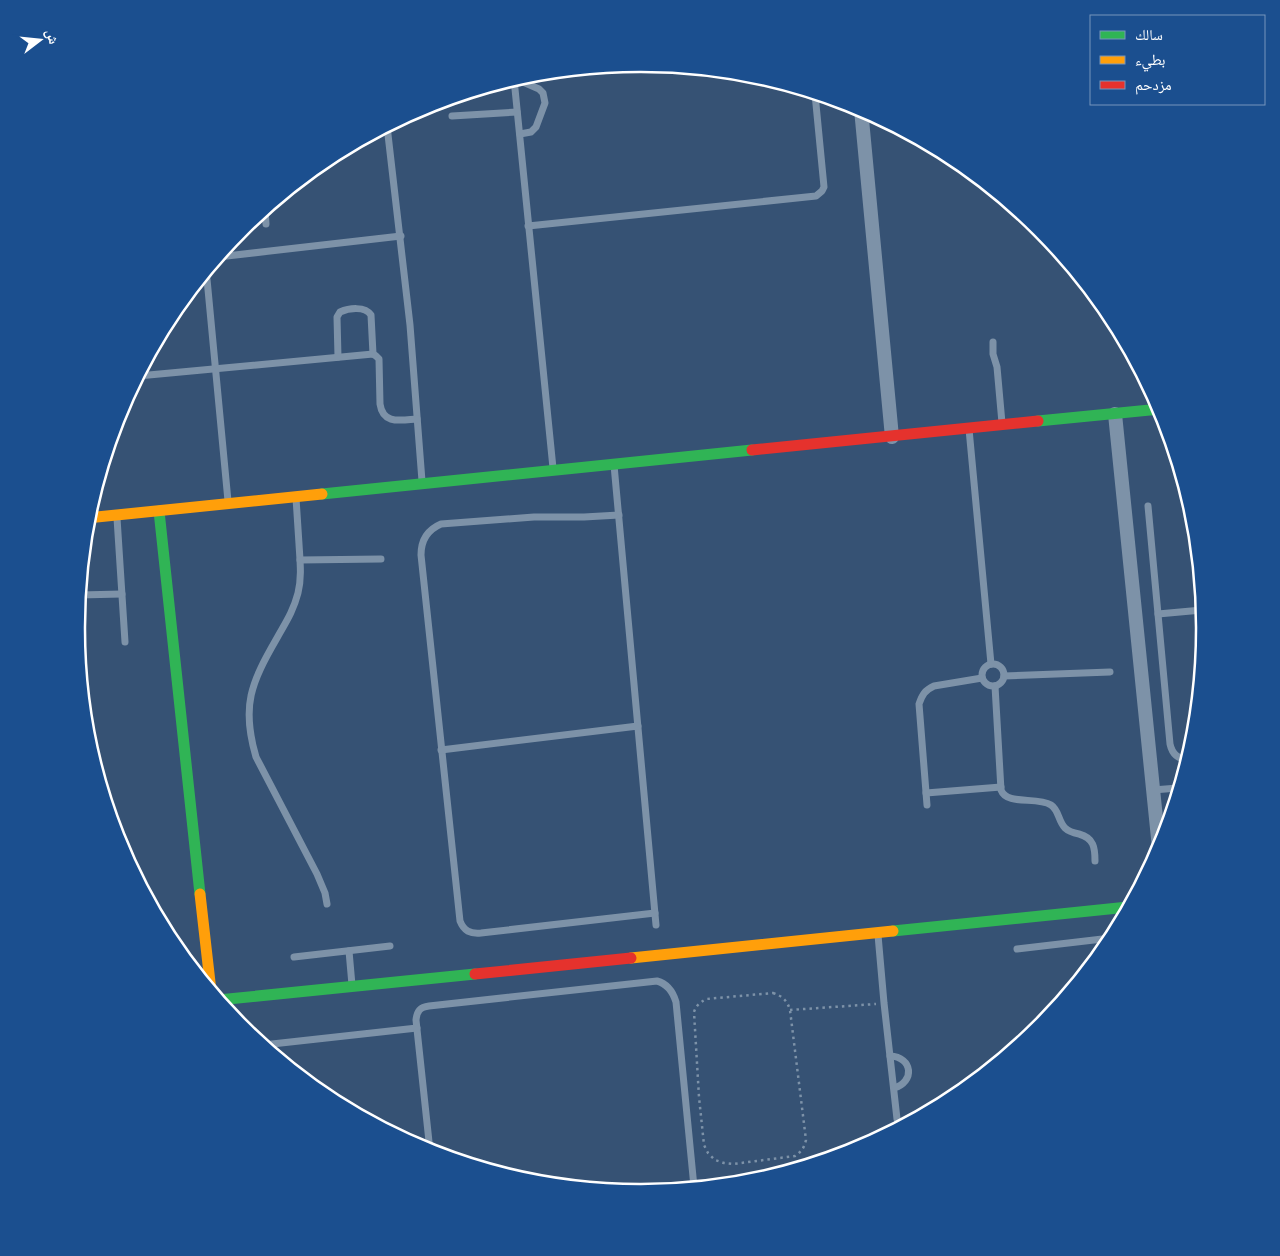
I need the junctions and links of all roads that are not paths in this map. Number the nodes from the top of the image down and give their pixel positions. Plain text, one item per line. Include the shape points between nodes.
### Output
1 (527, 84) edge
2 (516, 87) edge
3 (816, 101) edge
4 (518, 112) junction
5 (452, 116) dead end
6 (862, 119) edge
7 (388, 133) edge
8 (520, 134) junction
9 (266, 218) edge
10 (266, 224) dead end
11 (528, 226) junction
12 (400, 236) junction
13 (228, 256) edge
14 (206, 281) edge
15 (993, 342) dead end
16 (373, 354) junction
17 (338, 357) junction
18 (215, 369) junction
19 (146, 375) edge
20 (1151, 410) edge
21 (1116, 414) junction
22 (417, 419) junction
23 (1002, 425) junction
24 (969, 429) junction
25 (892, 437) junction
26 (614, 465) junction
27 (553, 471) junction
28 (422, 484) junction
29 (296, 497) junction
30 (228, 504) junction
31 (1148, 506) dead end
32 (159, 511) junction
33 (116, 515) junction
34 (619, 515) junction
35 (96, 517) edge
36 (381, 559) dead end
37 (300, 560) junction
38 (122, 594) junction
39 (86, 595) edge
40 (1195, 611) edge
41 (1158, 614) junction
42 (125, 642) dead end
43 (991, 664) junction
44 (1110, 672) dead end
45 (1004, 676) junction
46 (982, 678) junction
47 (995, 686) junction
48 (638, 726) junction
49 (441, 750) junction
50 (1180, 757) edge
51 (1000, 787) junction
52 (1172, 788) edge
53 (1153, 790) junction
54 (926, 794) junction
55 (927, 805) dead end
56 (1157, 830) edge
57 (1096, 861) dead end
58 (327, 904) dead end
59 (1120, 908) edge
60 (655, 913) junction
61 (656, 925) dead end
62 (878, 932) junction
63 (1100, 939) edge
64 (390, 946) dead end
65 (1017, 949) dead end
66 (349, 951) junction
67 (294, 957) dead end
68 (209, 978) edge
69 (352, 986) junction
70 (227, 999) edge
71 (417, 1028) junction
72 (272, 1044) edge
73 (890, 1056) junction
74 (894, 1088) junction
75 (897, 1118) dead end
76 (429, 1142) edge
77 (693, 1181) edge

1 - 8 lane via 543,93 545,102 536,128
2 - 4 lane
3 - 11 lane via 824,187 816,196
4 - 5 lane
4 - 8 lane
6 - 25 street
7 - 12 lane
8 - 11 lane
9 - 10 lane
11 - 27 lane
12 - 13 lane
12 - 22 lane
14 - 18 lane
15 - 23 lane
16 - 17 lane
16 - 17 lane via 371,315 364,309 346,310 337,317
16 - 22 lane via 378,359 380,404 385,417 391,420
17 - 18 lane
18 - 19 lane
18 - 30 lane
20 - 21 street
21 - 23 street
21 - 53 street
22 - 28 lane
23 - 24 street
24 - 25 street
24 - 43 lane
25 - 26 street
26 - 27 street
26 - 34 lane
27 - 28 street
28 - 29 street
29 - 30 street
29 - 37 lane
30 - 32 street
31 - 41 lane
32 - 33 street
32 - 68 street
33 - 35 street
33 - 38 lane
34 - 48 lane
34 - 49 lane via 543,516 441,524 428,532 423,539 421,555
36 - 37 lane
37 - 58 lane via 299,591 294,607 257,675 248,716 256,757 317,874
38 - 39 lane
38 - 42 lane
40 - 41 lane
41 - 50 lane via 1171,749
43 - 45 lane via 1002,669
43 - 46 lane via 983,669
44 - 45 lane
45 - 47 lane
46 - 47 lane via 988,686
46 - 54 lane via 934,686 921,696
47 - 51 lane
48 - 49 lane
48 - 60 lane
49 - 60 lane via 460,921 468,932 474,934
51 - 54 lane
51 - 57 lane via 1007,798 1050,805 1065,828 1092,841
52 - 53 lane
53 - 56 street
54 - 55 lane
59 - 62 street
60 - 61 lane
62 - 69 street
62 - 73 lane
63 - 65 lane
64 - 66 lane
66 - 67 lane
66 - 69 lane
69 - 70 street
71 - 72 lane
71 - 76 lane
71 - 77 lane via 416,1014 424,1007 662,982 671,990 676,1002
73 - 74 lane
73 - 74 lane via 904,1060 909,1074 901,1086
74 - 75 lane

